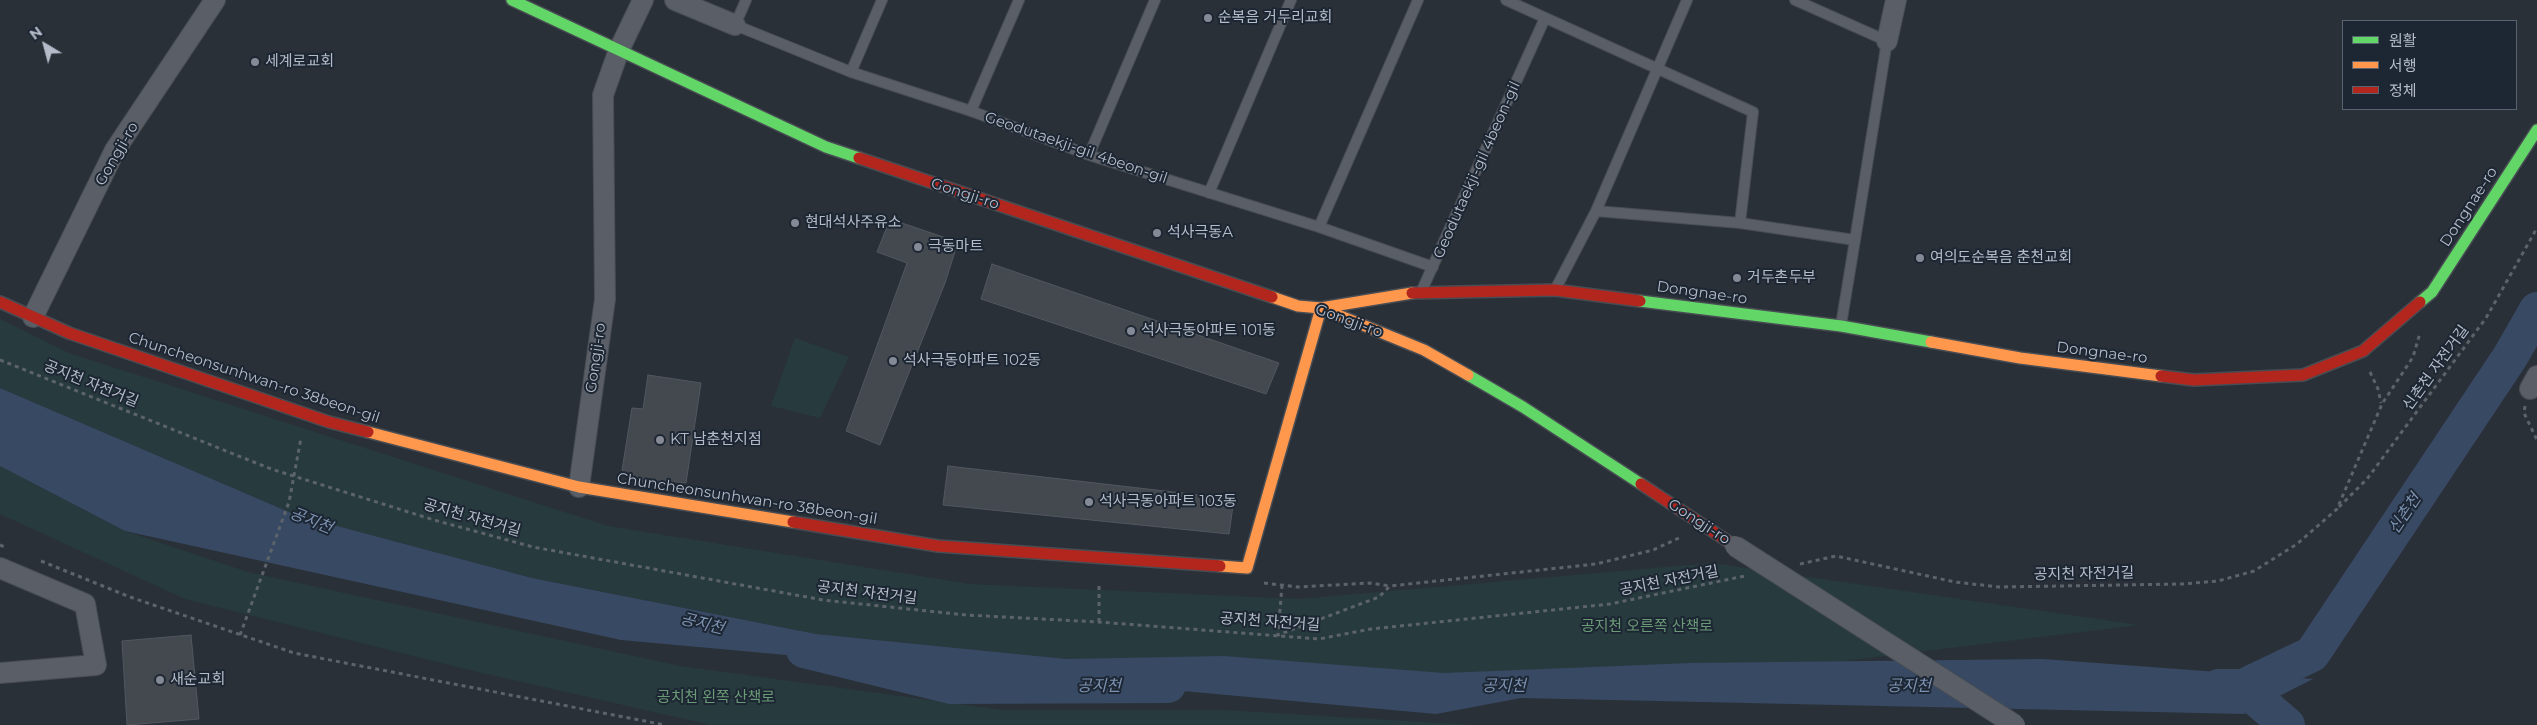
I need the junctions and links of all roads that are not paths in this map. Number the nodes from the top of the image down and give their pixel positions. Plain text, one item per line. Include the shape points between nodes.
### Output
1 (215, 0) edge
2 (512, 0) edge
3 (643, 0) edge
4 (675, 0) edge
5 (746, 0) edge
6 (882, 0) edge
7 (1019, 0) edge
8 (1155, 0) edge
9 (1291, 0) edge
10 (1418, 0) edge
11 (1506, 0) edge
12 (1687, 0) edge
13 (1795, 0) edge
14 (1896, 0) edge
15 (1546, 18) junction
16 (735, 24) junction
17 (1887, 42) junction
18 (619, 50) junction
19 (1658, 68) junction
20 (851, 72) junction
21 (971, 111) junction
22 (2536, 130) edge
23 (1089, 155) junction
24 (1209, 193) junction
25 (1596, 211) junction
26 (1740, 223) junction
27 (1319, 227) junction
28 (1855, 240) junction
29 (1434, 267) junction
30 (1555, 290) junction
31 (1420, 292) junction
32 (0, 302) edge
33 (1321, 308) junction
34 (33, 317) junction
35 (1841, 326) junction
36 (580, 487) junction
37 (1736, 546) joint
38 (0, 568) edge
39 (0, 673) edge
40 (2014, 724) edge

1 - 34 street, Gongji-ro via 115,150
2 - 18 street, Gongji-ro
3 - 18 street
4 - 16 street, Geodutaekji-gil 4beon-gil
5 - 16 lane
6 - 20 lane
7 - 21 lane, Geodutaekji-gil 4beon-gil
8 - 23 lane
9 - 24 lane
10 - 27 lane
11 - 15 lane
12 - 19 lane
13 - 17 lane
14 - 17 street
15 - 19 lane
15 - 29 lane, Geodutaekji-gil 4beon-gil
16 - 20 lane, Geodutaekji-gil 4beon-gil
17 - 28 lane
18 - 33 street, Gongji-ro via 826,147 1298,306
18 - 36 street, Gongji-ro via 603,95 605,299
19 - 25 lane
19 - 26 lane via 1753,112
20 - 21 lane, Geodutaekji-gil 4beon-gil
21 - 23 lane, Geodutaekji-gil 4beon-gil
22 - 35 street, Dongnae-ro via 2432,292 2363,351 2303,375 2194,380 2020,358
23 - 24 lane, Geodutaekji-gil 4beon-gil
24 - 27 lane, Geodutaekji-gil 4beon-gil
25 - 26 lane
25 - 30 lane
26 - 28 lane
27 - 29 lane, Geodutaekji-gil 4beon-gil
28 - 35 lane
29 - 31 lane
30 - 31 street, Dongnae-ro
30 - 35 street, Dongnae-ro
31 - 33 street, Dongnae-ro
32 - 34 street, Chuncheonsunhwan-ro 38beon-gil
33 - 36 street, Chuncheonsunhwan-ro 38beon-gil via 1247,568 938,546
33 - 37 street, Gongji-ro via 1424,350 1523,407
34 - 36 street, Chuncheonsunhwan-ro 38beon-gil via 70,333 329,422
37 - 40 street, Gongji-ro, bridge
38 - 39 street via 86,604 96,665

